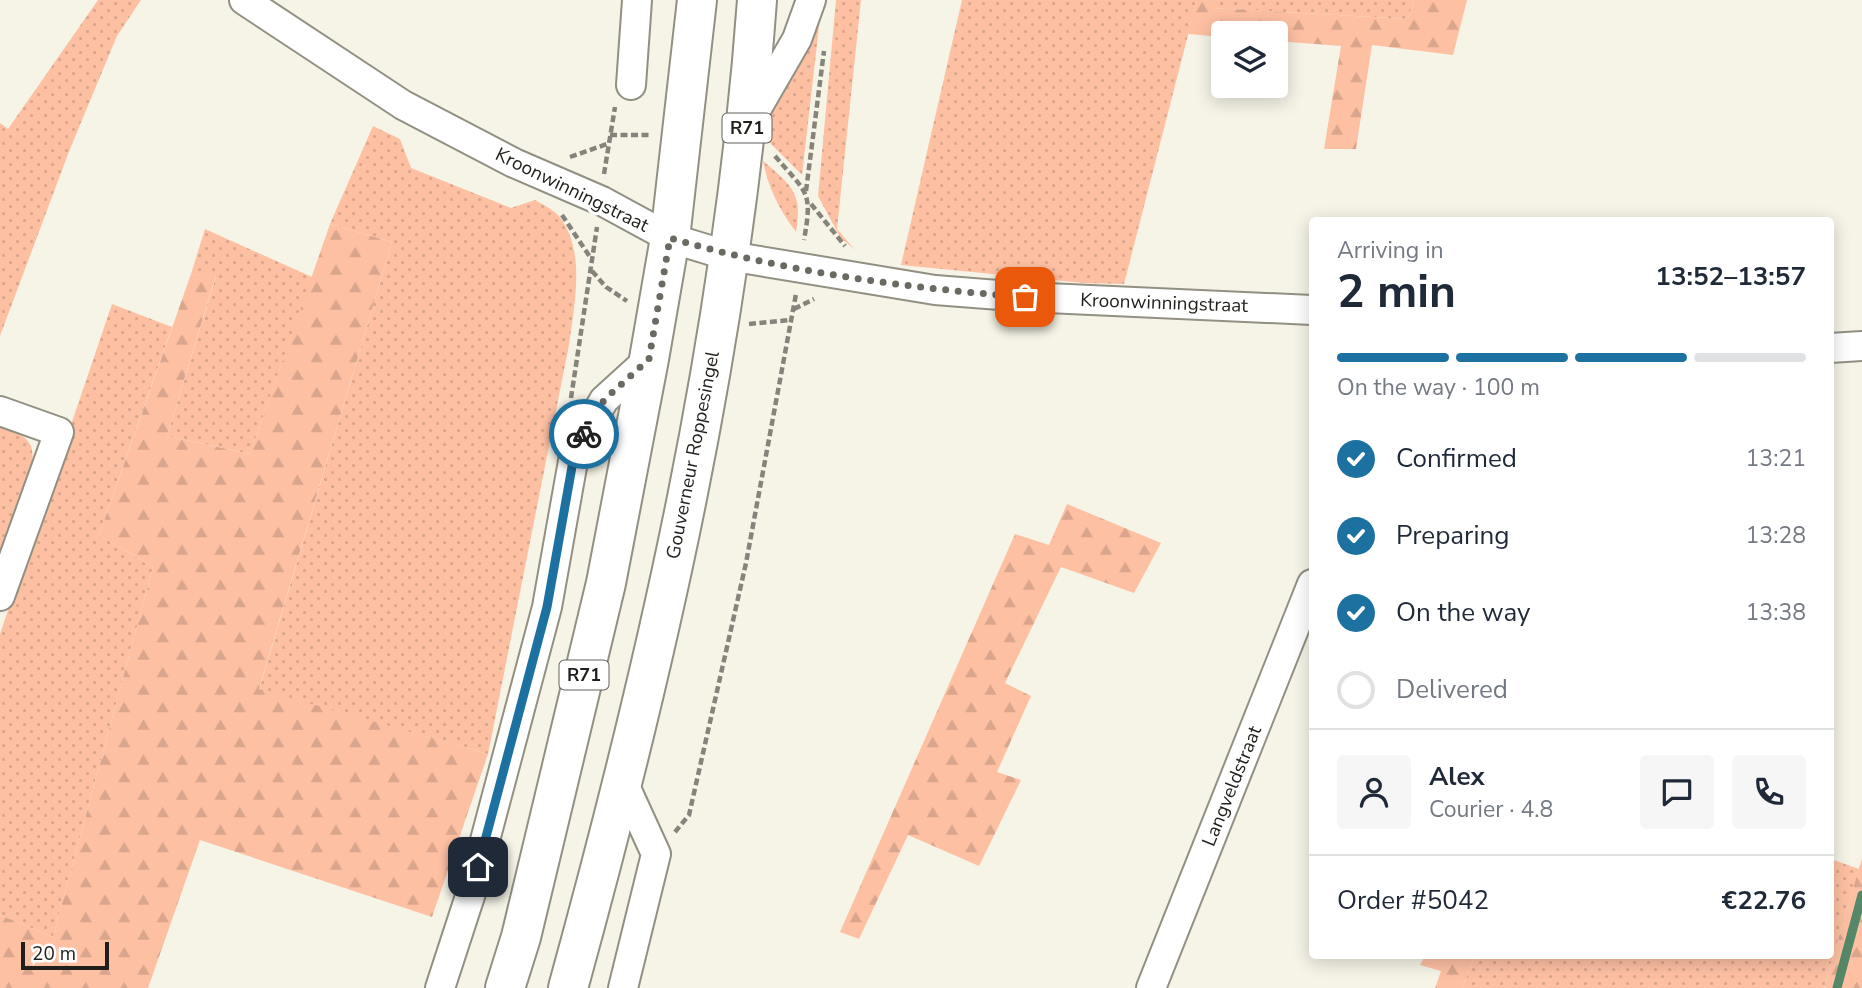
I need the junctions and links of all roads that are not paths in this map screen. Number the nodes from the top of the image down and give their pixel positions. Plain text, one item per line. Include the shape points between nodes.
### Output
1 (244, 0) edge
2 (637, 0) edge
3 (697, 0) edge
4 (757, 0) edge
5 (811, 0) edge
6 (631, 85) dead end
7 (748, 124) junction
8 (670, 238) junction
9 (729, 256) junction
10 (1309, 310) edge
11 (1862, 346) edge
12 (1834, 348) edge
13 (649, 359) junction
14 (0, 411) edge
15 (1309, 592) edge
16 (0, 596) edge
17 (624, 784) junction
18 (440, 988) edge
19 (505, 988) edge
20 (568, 988) edge
21 (623, 988) edge
22 (1151, 988) edge

1 - 8 street, Kroonwinningstraat via 403,105
2 - 6 street
3 - 8 highway, R71
4 - 7 highway, Gouverneur Roppesingel / R71
5 - 7 street, Gouverneur Roppesingel via 797,39
7 - 9 highway, Gouverneur Roppesingel / R71
8 - 9 street, Kroonwinningstraat
8 - 13 highway, R71
9 - 10 street, Kroonwinningstraat via 935,290
9 - 17 highway, Gouverneur Roppesingel / R71 via 661,629
11 - 12 street
13 - 18 street via 604,400 575,450 547,607 471,893
13 - 19 highway, R71 via 606,583 522,937
14 - 16 street via 59,432
15 - 22 street, Langveldstraat
17 - 20 highway, Gouverneur Roppesingel / R71
17 - 21 street via 656,854

